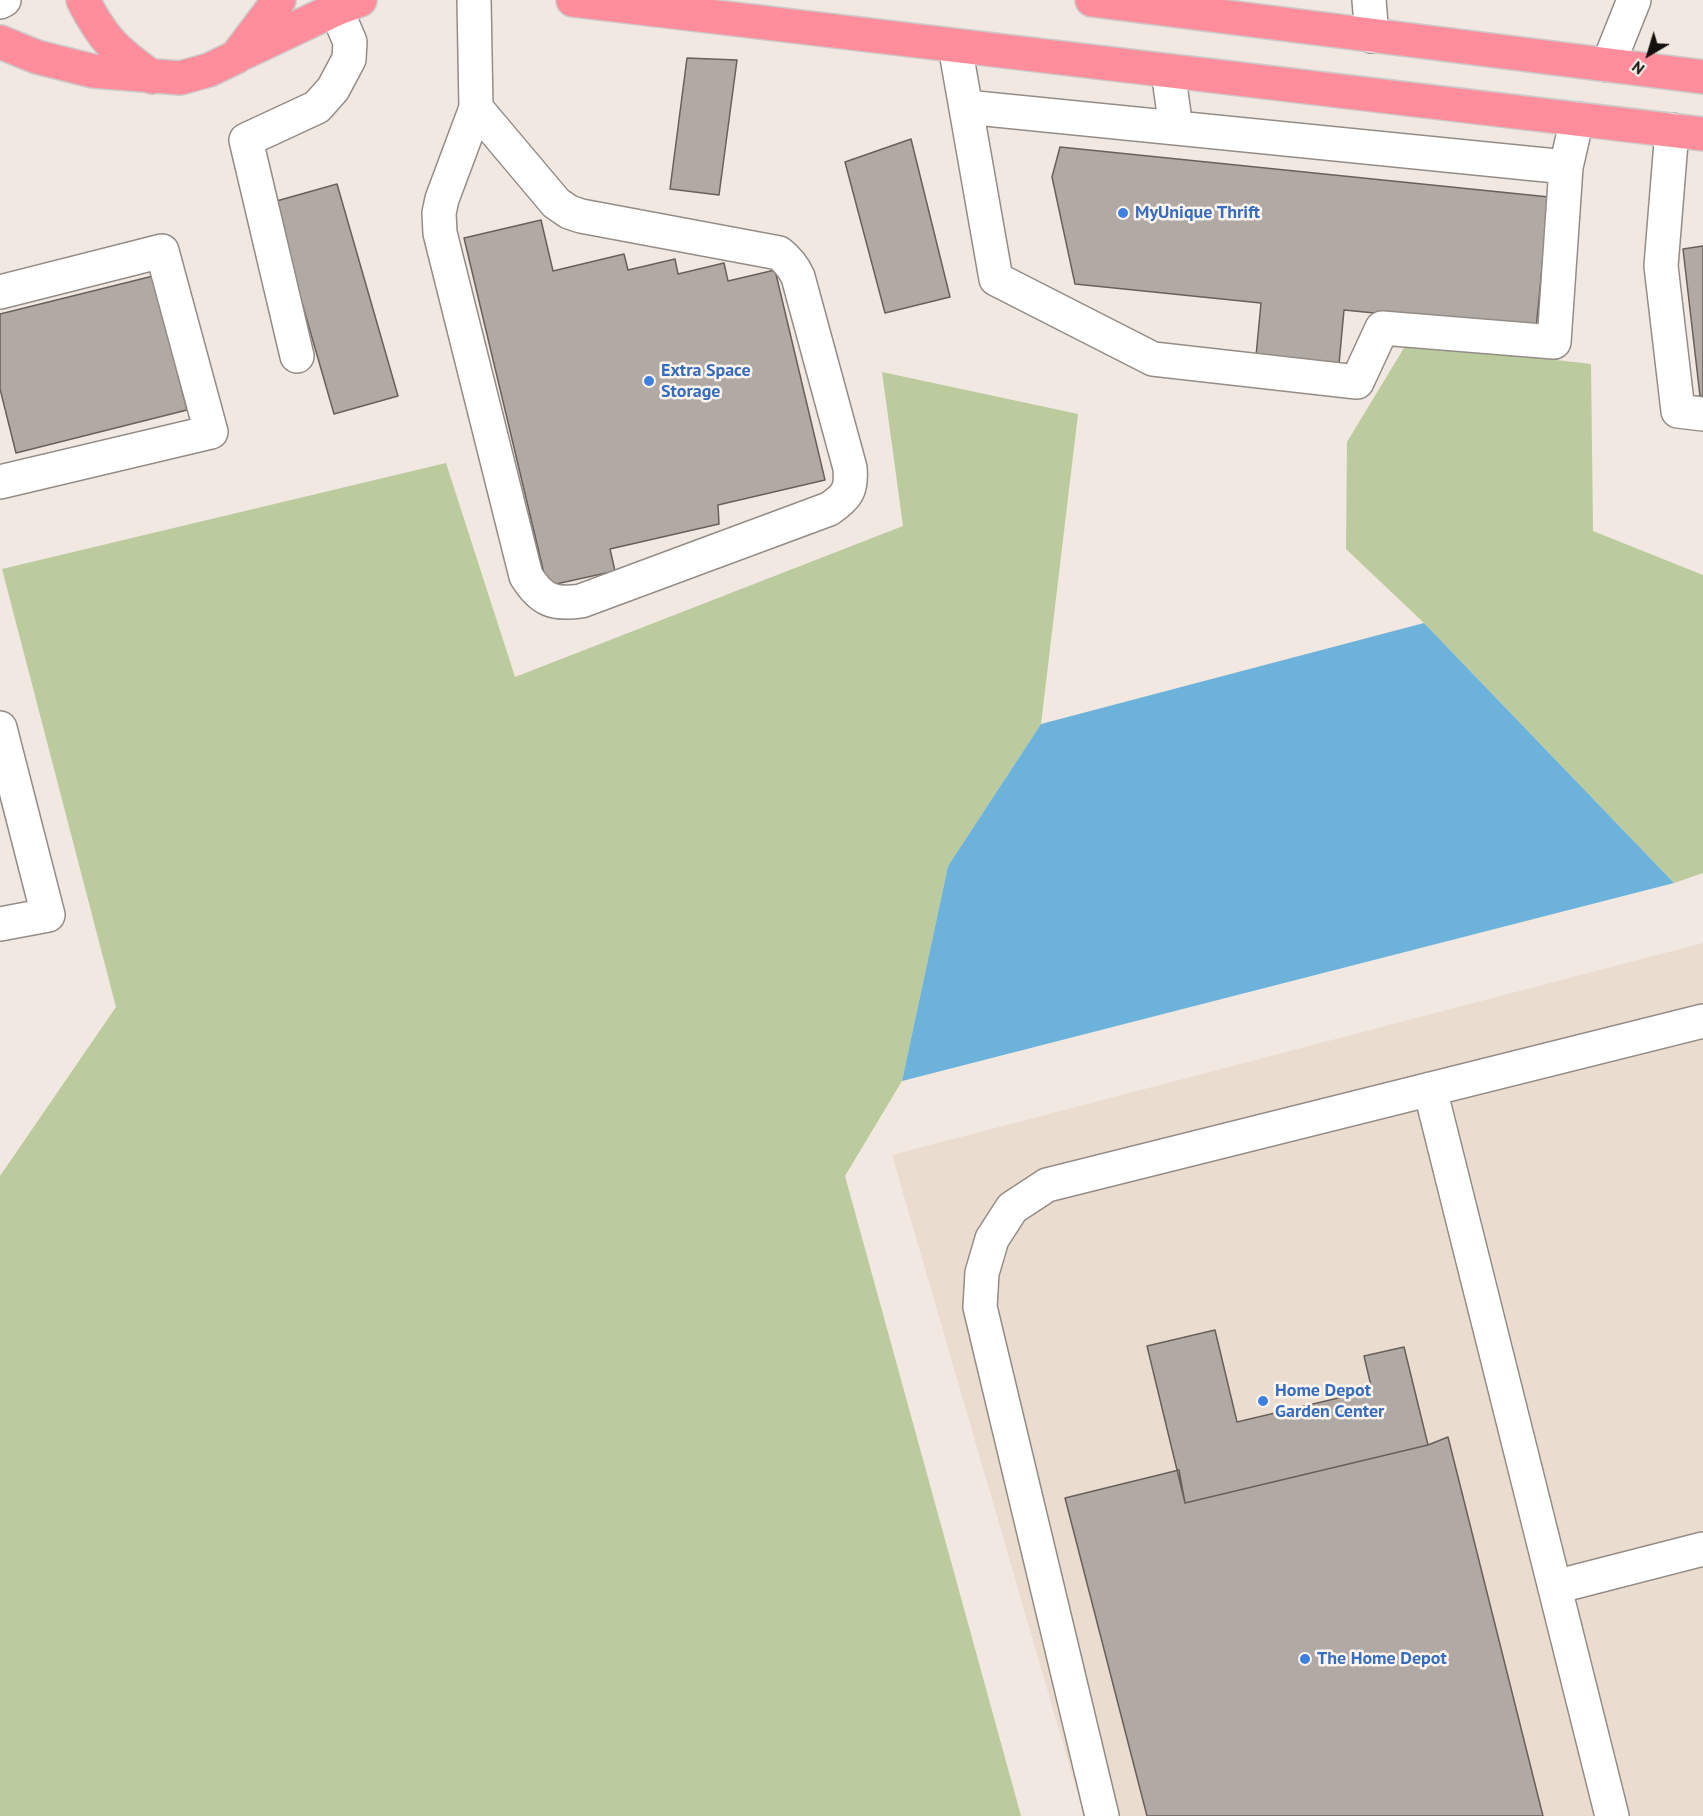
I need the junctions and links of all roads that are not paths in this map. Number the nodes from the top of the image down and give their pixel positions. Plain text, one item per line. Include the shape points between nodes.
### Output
1 (83, 0) edge
2 (279, 0) edge
3 (474, 0) edge
4 (573, 0) edge
5 (1092, 0) edge
6 (1369, 0) edge
7 (1634, 0) edge
8 (348, 5) edge
9 (1372, 36) junction
10 (0, 42) edge
11 (955, 46) junction
12 (0, 56) edge
13 (37, 57) junction
14 (236, 57) junction
15 (1608, 65) junction
16 (1168, 71) junction
17 (152, 77) junction
18 (1703, 77) edge
19 (966, 107) junction
20 (476, 108) junction
21 (1577, 119) junction
22 (1176, 128) junction
23 (1687, 132) edge
24 (1566, 167) junction
25 (0, 292) edge
26 (297, 356) dead end
27 (1703, 414) edge
28 (0, 482) edge
29 (0, 729) edge
30 (0, 924) edge
31 (1703, 1021) edge
32 (1430, 1089) junction
33 (1703, 1549) edge
34 (1555, 1587) junction
35 (1102, 1816) edge
36 (1612, 1816) edge

1 - 17 highway via 96,26 118,53
2 - 14 highway
3 - 20 lane
4 - 11 highway
5 - 9 highway
6 - 9 lane
7 - 15 lane
8 - 14 highway
8 - 26 lane via 349,59 333,89 317,107 246,140
9 - 15 highway
10 - 13 highway
11 - 16 highway
11 - 19 lane
12 - 13 lane
13 - 17 highway via 93,71
14 - 17 highway via 180,78
15 - 18 highway
16 - 21 highway
16 - 22 lane
19 - 22 lane
19 - 24 lane via 996,279 1153,359 1357,382 1382,328 1554,342
20 - 20 lane via 442,199 440,233 526,576 534,588 554,601 580,601 840,502 851,482 850,468 798,277 787,259 779,253 569,212 556,203
21 - 23 highway
21 - 24 lane
22 - 24 lane
23 - 27 lane via 1661,266 1678,411
25 - 28 lane via 162,251 211,432
29 - 30 lane via 48,915
31 - 32 lane
32 - 34 lane
32 - 35 lane via 1047,1185 1012,1208 992,1239 982,1273 981,1307
33 - 34 lane
34 - 36 lane

